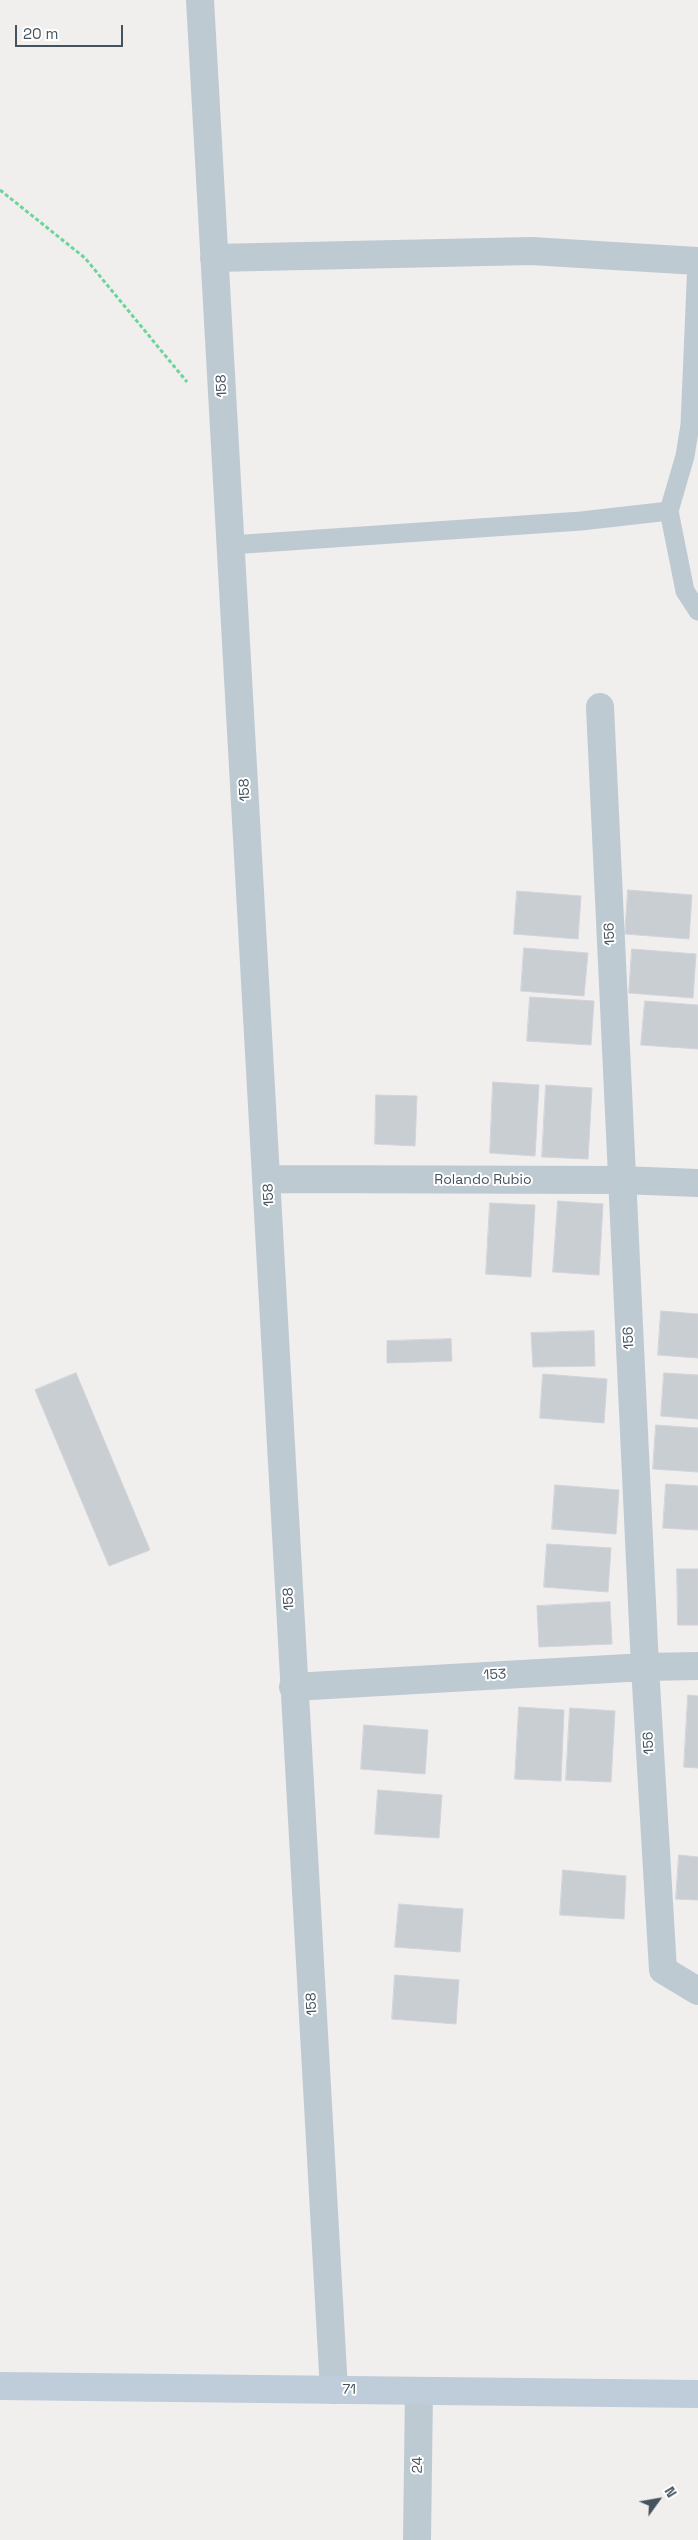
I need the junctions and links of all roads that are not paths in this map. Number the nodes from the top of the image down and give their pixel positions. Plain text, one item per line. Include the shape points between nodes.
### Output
1 (200, 0) edge
2 (214, 258) junction
3 (697, 261) edge
4 (670, 511) junction
5 (231, 545) junction
6 (698, 611) edge
7 (600, 707) dead end
8 (268, 1180) junction
9 (622, 1180) junction
10 (698, 1183) edge
11 (698, 1666) edge
12 (645, 1667) junction
13 (293, 1687) junction
14 (698, 1991) edge
15 (0, 2386) edge
16 (334, 2390) junction
17 (419, 2391) junction
18 (698, 2394) edge
19 (417, 2540) edge

1 - 2 street, 158
2 - 3 street via 531,251
2 - 5 street, 158
3 - 4 lane via 690,425
4 - 5 lane via 581,521
4 - 6 lane via 685,591
5 - 8 street, 158
7 - 9 street, 156
8 - 9 street, Rolando Rubio
8 - 13 street, 158
9 - 10 street, Rolando Rubio
9 - 12 street, 156
11 - 12 street, 153
12 - 13 street, 153
12 - 14 street, 156 via 663,1970
13 - 16 street, 158
15 - 16 street, 71
16 - 17 street, 71
17 - 18 street, 71
17 - 19 street, 24

